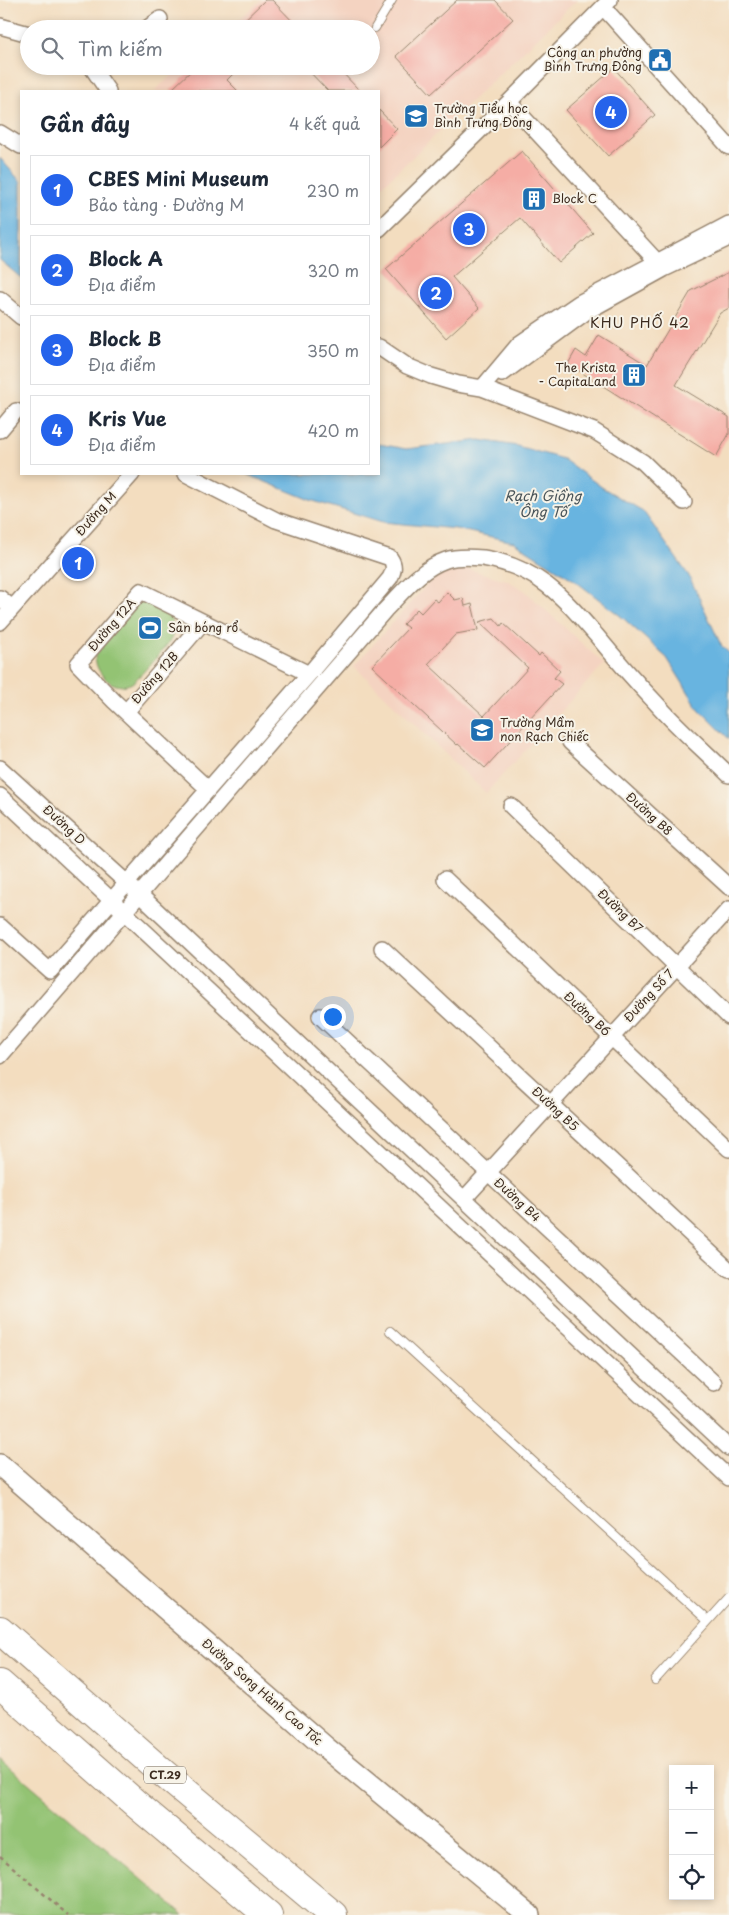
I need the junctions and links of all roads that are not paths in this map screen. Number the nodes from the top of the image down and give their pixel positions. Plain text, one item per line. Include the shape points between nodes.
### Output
1 (392, 0) edge
2 (606, 4) edge
3 (380, 20) edge
4 (0, 26) edge
5 (20, 32) edge
6 (97, 75) edge
7 (107, 90) edge
8 (510, 102) junction
9 (0, 133) edge
10 (20, 145) edge
11 (729, 147) edge
12 (729, 224) edge
13 (380, 229) edge
14 (729, 238) edge
15 (661, 265) junction
16 (0, 299) edge
17 (20, 316) edge
18 (380, 348) edge
19 (482, 388) junction
20 (16, 411) dead end
21 (0, 430) edge
22 (131, 475) edge
23 (188, 475) edge
24 (684, 502) dead end
25 (0, 598) edge
26 (12, 608) junction
27 (0, 622) edge
28 (203, 622) junction
29 (309, 674) junction
30 (126, 712) junction
31 (570, 742) dead end
32 (0, 768) edge
33 (729, 775) edge
34 (208, 789) junction
35 (0, 796) edge
36 (511, 806) dead end
37 (445, 879) dead end
38 (128, 883) junction
39 (729, 887) edge
40 (139, 894) junction
41 (112, 901) junction
42 (729, 909) edge
43 (124, 911) junction
44 (0, 926) edge
45 (382, 948) dead end
46 (677, 966) junction
47 (320, 1016) dead end
48 (729, 1017) edge
49 (612, 1037) junction
50 (0, 1056) edge
51 (550, 1104) junction
52 (729, 1149) edge
53 (488, 1172) junction
54 (464, 1199) junction
55 (729, 1270) edge
56 (390, 1331) dead end
57 (714, 1383) dead end
58 (729, 1448) edge
59 (0, 1465) edge
60 (729, 1478) edge
61 (729, 1598) edge
62 (708, 1621) junction
63 (0, 1630) edge
64 (655, 1680) dead end
65 (0, 1684) edge
66 (268, 1915) edge
67 (332, 1915) edge
68 (529, 1915) edge

1 - 3 lane
2 - 8 street
2 - 11 street
4 - 5 street
6 - 7 street
8 - 13 street
8 - 15 street
9 - 10 street
12 - 15 street
14 - 15 street
15 - 19 street via 519,344
16 - 17 street
18 - 19 street via 407,366 432,376
19 - 24 street via 594,431 642,462
20 - 21 street
22 - 26 street, Đường M
23 - 29 street via 276,520 390,558 394,563 390,578
25 - 26 street
26 - 27 street, Đường M
28 - 29 street, Đường 12A
28 - 30 street, Đường 12B
28 - 30 street, Đường 12A via 141,591 78,664
29 - 34 street
30 - 34 street, Đường 12A
31 - 39 street, Đường B8
32 - 38 street, Đường D
33 - 40 street via 657,705 556,591 528,573 499,561 472,557 448,559 420,575 386,610
34 - 38 street
35 - 41 street, Đường D
36 - 46 street, Đường B7
37 - 49 street, Đường B6
38 - 40 street, Đường D
38 - 41 street
40 - 43 street
40 - 54 street, Đường D
41 - 43 street, Đường D
41 - 44 street via 50,971
42 - 46 street, Đường Số 7
43 - 50 street
43 - 60 street, Đường D
45 - 51 street, Đường B5
46 - 48 street, Đường B7
46 - 49 street, Đường Số 7
47 - 53 street, Đường B4
49 - 51 street, Đường Số 7
49 - 52 street, Đường B6
51 - 53 street, Đường Số 7
51 - 55 street, Đường B5
53 - 54 street, Đường Số 7
53 - 57 street, Đường B4
54 - 58 street, Đường D
56 - 62 lane
59 - 68 main road, Đường Song Hành Cao Tốc via 325,1747
61 - 62 lane
62 - 64 lane
63 - 67 highway, CT.29
65 - 66 highway

